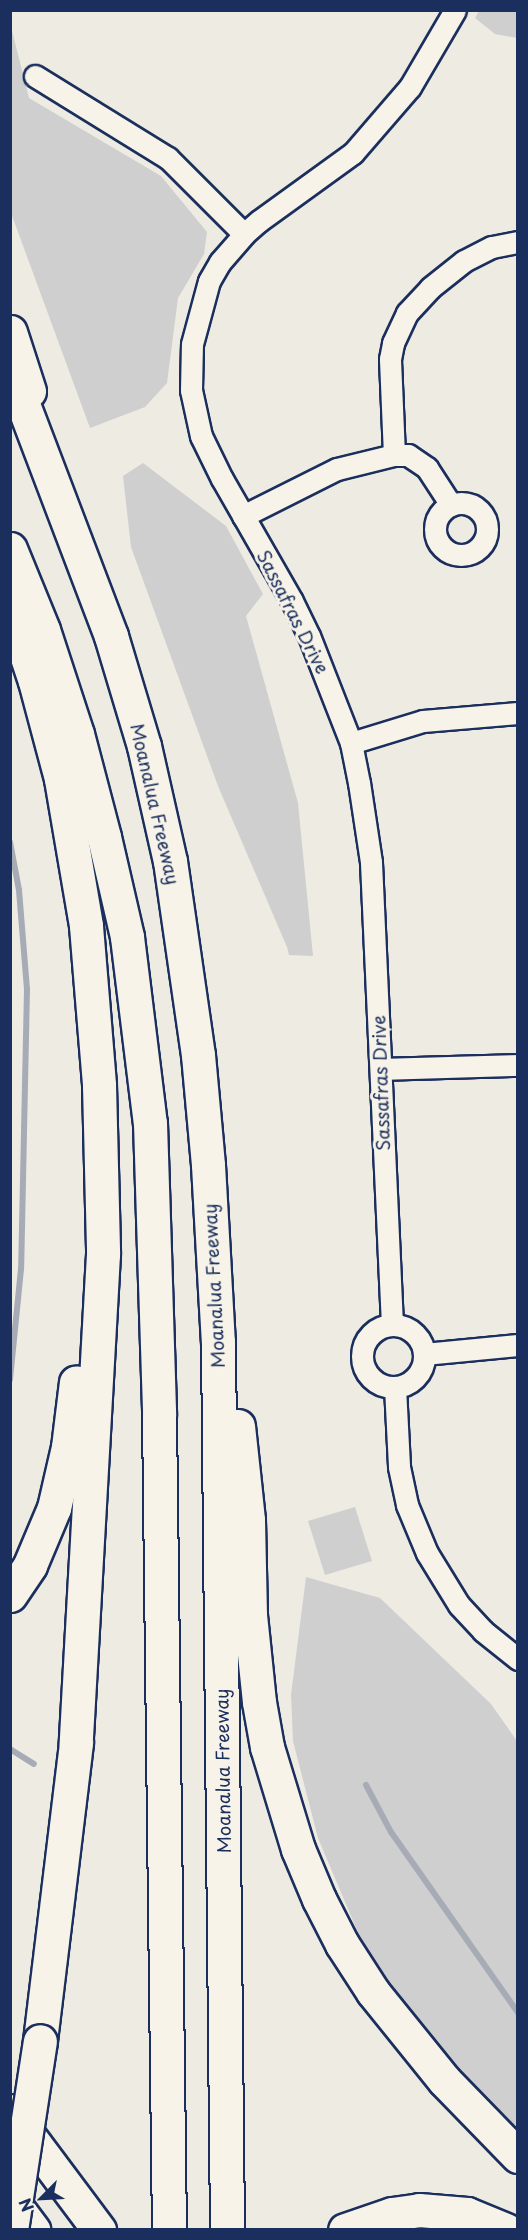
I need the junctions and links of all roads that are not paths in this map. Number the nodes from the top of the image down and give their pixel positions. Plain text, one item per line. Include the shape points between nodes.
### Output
1 (455, 10) edge
2 (35, 76) dead end
3 (244, 234) junction
4 (518, 242) edge
5 (10, 332) edge
6 (10, 370) edge
7 (394, 455) junction
8 (451, 505) dead end
9 (243, 516) junction
10 (71, 525) junction
11 (10, 549) edge
12 (10, 606) edge
13 (518, 713) edge
14 (351, 743) junction
15 (86, 926) junction
16 (518, 1065) edge
17 (381, 1069) junction
18 (208, 1165) junction
19 (392, 1325) junction
20 (518, 1345) edge
21 (424, 1354) junction
22 (395, 1387) junction
23 (10, 1595) edge
24 (518, 1659) edge
25 (10, 2111) edge
26 (518, 2157) edge
27 (10, 2199) edge
28 (11, 2229) edge
29 (33, 2229) edge
30 (99, 2229) edge
31 (169, 2229) edge
32 (227, 2229) edge
33 (345, 2229) edge
34 (506, 2229) edge

1 - 3 street, Sassafras Drive via 410,87 353,153
2 - 3 street via 168,158
3 - 9 street, Sassafras Drive via 209,281 192,344 191,390 201,436
4 - 7 street via 492,247 464,261 407,313 390,359
5 - 10 highway
6 - 10 highway, Moanalua Freeway
7 - 8 street via 408,455 427,468
7 - 9 street via 337,469
9 - 14 street, Sassafras Drive via 296,610
10 - 18 highway, Moanalua Freeway via 111,636 144,746 170,861 198,1055
11 - 31 highway via 43,630 77,734 104,837 127,937 150,1123 159,1415
12 - 15 highway via 61,779
13 - 14 street via 423,721
14 - 17 street, Sassafras Drive via 371,862
15 - 23 highway via 93,1086 88,1284 63,1478 43,1537
15 - 28 highway, bridge via 99,1085 104,1254 76,1743 40,2042
16 - 17 street
17 - 19 street, Sassafras Drive
18 - 26 highway via 248,1520 253,1662 267,1747 282,1799 319,1899 373,1992 444,2080
18 - 32 highway, Moanalua Freeway via 218,1342
19 - 21 street via 410,1330
19 - 22 street via 367,1339 362,1358 369,1375 385,1386
20 - 21 street
21 - 22 street via 419,1373
22 - 24 street via 399,1467 407,1504 427,1553 459,1605
25 - 30 highway
27 - 29 highway
33 - 34 highway via 419,2210 467,2214

